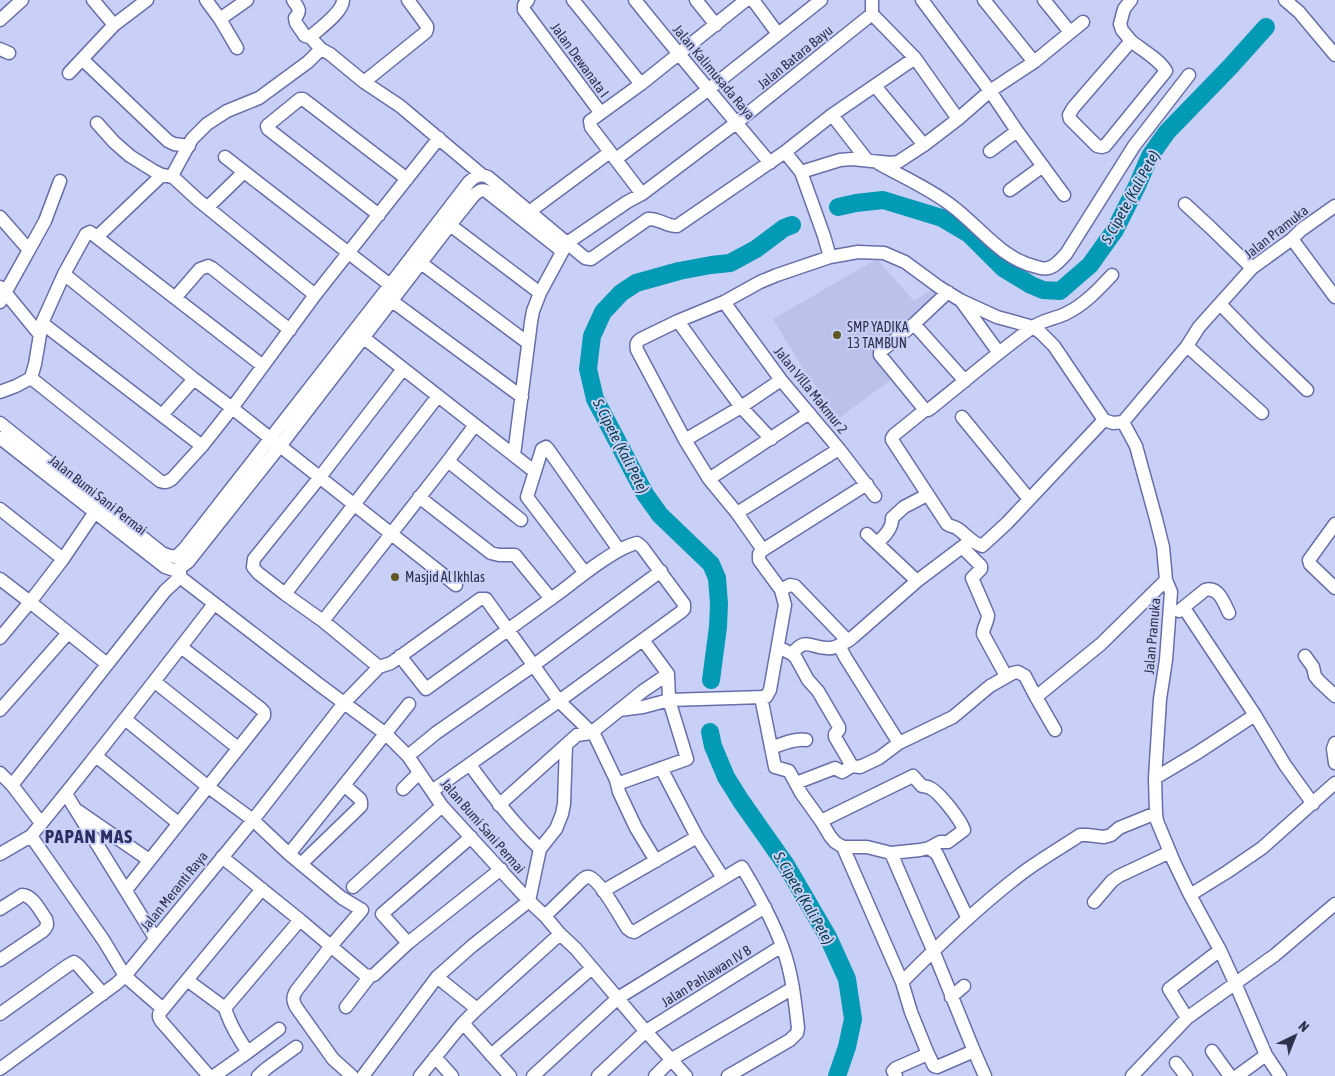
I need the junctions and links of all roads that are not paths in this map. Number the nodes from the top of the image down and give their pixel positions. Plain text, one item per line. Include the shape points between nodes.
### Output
1 (22, 0) edge
2 (93, 0) edge
3 (147, 0) edge
4 (206, 0) edge
5 (247, 0) edge
6 (293, 0) edge
7 (343, 0) edge
8 (408, 0) edge
9 (528, 0) edge
10 (573, 0) edge
11 (635, 0) edge
12 (696, 0) edge
13 (746, 0) edge
14 (753, 0) edge
15 (821, 0) edge
16 (872, 0) edge
17 (922, 0) edge
18 (984, 0) edge
19 (1044, 0) edge
20 (1131, 0) edge
21 (1285, 0) edge
22 (872, 14) junction
23 (220, 19) junction
24 (0, 20) edge
25 (1083, 22) dead end
26 (114, 25) junction
27 (716, 25) junction
28 (1070, 32) junction
29 (778, 34) junction
30 (310, 37) junction
31 (1131, 41) junction
32 (237, 48) dead end
33 (321, 49) junction
34 (678, 55) junction
35 (1335, 55) edge
36 (914, 58) junction
37 (82, 59) junction
38 (1034, 62) junction
39 (69, 73) dead end
40 (1189, 75) dead end
41 (364, 82) junction
42 (641, 84) junction
43 (875, 86) junction
44 (709, 89) junction
45 (990, 91) junction
46 (600, 112) junction
47 (832, 115) junction
48 (958, 119) junction
49 (97, 123) dead end
50 (736, 123) junction
51 (1017, 131) junction
52 (439, 138) junction
53 (924, 145) junction
54 (189, 146) junction
55 (990, 151) dead end
56 (785, 152) junction
57 (613, 156) junction
58 (225, 157) dead end
59 (873, 161) junction
60 (770, 163) junction
61 (1043, 166) junction
62 (244, 172) junction
63 (801, 172) junction
64 (482, 175) junction
65 (168, 176) junction
66 (407, 179) junction
67 (60, 181) dead end
68 (1010, 190) dead end
69 (642, 194) junction
70 (1064, 195) dead end
71 (1185, 204) dead end
72 (1335, 206) edge
73 (208, 207) junction
74 (529, 212) junction
75 (379, 215) junction
76 (0, 217) edge
77 (450, 225) junction
78 (97, 237) junction
79 (1292, 239) junction
80 (564, 247) junction
81 (29, 250) junction
82 (349, 253) junction
83 (830, 257) junction
84 (421, 263) junction
85 (1252, 268) junction
86 (64, 274) junction
87 (1112, 275) dead end
88 (390, 286) junction
89 (948, 292) junction
90 (540, 293) junction
91 (2, 294) edge
92 (315, 295) junction
93 (1335, 296) edge
94 (175, 298) junction
95 (960, 300) junction
96 (392, 301) junction
97 (724, 302) junction
98 (1220, 304) junction
99 (678, 321) junction
100 (914, 324) junction
101 (1033, 327) junction
102 (41, 329) junction
103 (290, 330) junction
104 (364, 338) junction
105 (528, 343) junction
106 (1187, 346) junction
107 (999, 353) junction
108 (263, 366) junction
109 (404, 369) junction
110 (31, 378) junction
111 (194, 379) junction
112 (781, 380) junction
113 (964, 381) junction
114 (1307, 390) dead end
115 (0, 392) edge
116 (438, 396) junction
117 (522, 397) junction
118 (740, 407) junction
119 (232, 408) junction
120 (925, 410) junction
121 (809, 413) junction
122 (1262, 413) dead end
123 (162, 415) junction
124 (962, 417) dead end
125 (1104, 420) junction
126 (1123, 422) junction
127 (0, 423) edge
128 (475, 425) junction
129 (0, 438) edge
130 (771, 439) junction
131 (685, 440) junction
132 (276, 442) junction
133 (202, 446) junction
134 (840, 449) junction
135 (514, 454) junction
136 (448, 461) junction
137 (530, 468) dead end
138 (320, 477) junction
139 (709, 479) junction
140 (867, 484) junction
141 (927, 495) junction
142 (875, 496) dead end
143 (419, 497) junction
144 (1030, 499) junction
145 (354, 504) junction
146 (98, 508) junction
147 (0, 509) edge
148 (737, 513) junction
149 (521, 520) dead end
150 (1335, 524) edge
151 (392, 533) junction
152 (867, 534) dead end
153 (877, 544) junction
154 (966, 544) junction
155 (619, 550) junction
156 (763, 550) junction
157 (63, 558) junction
158 (179, 567) junction
159 (660, 571) junction
160 (585, 573) junction
161 (0, 579) edge
162 (1166, 580) junction
163 (917, 581) junction
164 (456, 585) dead end
165 (1335, 588) edge
166 (781, 590) junction
167 (285, 594) junction
168 (551, 598) junction
169 (30, 602) junction
170 (214, 604) junction
171 (1184, 608) junction
172 (1229, 613) dead end
173 (1168, 618) junction
174 (323, 621) junction
175 (508, 630) junction
176 (68, 633) junction
177 (0, 638) edge
178 (643, 640) junction
179 (843, 643) junction
180 (181, 647) junction
181 (778, 647) junction
182 (792, 654) junction
183 (400, 656) junction
184 (1305, 656) dead end
185 (106, 664) junction
186 (534, 665) junction
187 (379, 668) junction
188 (668, 674) junction
189 (1006, 676) junction
190 (155, 682) junction
191 (1335, 696) edge
192 (1036, 697) junction
193 (761, 698) junction
194 (669, 700) junction
195 (559, 701) junction
196 (344, 703) junction
197 (409, 704) dead end
198 (0, 710) edge
199 (619, 710) junction
200 (1255, 715) junction
201 (125, 719) junction
202 (1055, 730) dead end
203 (591, 733) junction
204 (386, 734) junction
205 (806, 740) dead end
206 (899, 743) junction
207 (1335, 743) edge
208 (566, 745) junction
209 (238, 748) junction
210 (771, 748) junction
211 (96, 756) junction
212 (408, 756) junction
213 (1335, 763) edge
214 (470, 765) junction
215 (852, 766) junction
216 (661, 768) junction
217 (0, 772) edge
218 (419, 774) junction
219 (1155, 778) junction
220 (796, 783) junction
221 (1335, 783) edge
222 (617, 784) junction
223 (12, 785) junction
224 (344, 785) junction
225 (207, 786) junction
226 (403, 788) dead end
227 (432, 791) junction
228 (66, 794) junction
229 (1313, 804) junction
230 (499, 805) junction
231 (442, 806) junction
232 (76, 810) junction
233 (1156, 813) junction
234 (253, 820) junction
235 (821, 821) junction
236 (41, 823) junction
237 (178, 823) junction
238 (30, 836) junction
239 (697, 836) junction
240 (471, 837) junction
241 (842, 847) junction
242 (929, 848) junction
243 (540, 849) junction
244 (1170, 852) junction
245 (891, 853) junction
246 (0, 854) edge
247 (289, 854) junction
248 (222, 857) junction
249 (149, 860) junction
250 (656, 862) junction
251 (301, 864) junction
252 (501, 869) junction
253 (723, 878) junction
254 (352, 887) dead end
255 (126, 890) junction
256 (262, 890) junction
257 (604, 891) junction
258 (1190, 896) junction
259 (529, 901) junction
260 (1094, 902) dead end
261 (1335, 904) edge
262 (765, 906) junction
263 (0, 909) edge
264 (545, 916) junction
265 (968, 919) junction
266 (300, 920) junction
267 (560, 934) junction
268 (155, 938) junction
269 (408, 943) junction
270 (331, 946) junction
271 (782, 946) junction
272 (933, 950) junction
273 (1220, 950) junction
274 (0, 960) edge
275 (592, 968) junction
276 (125, 976) junction
277 (370, 976) junction
278 (437, 977) junction
279 (187, 980) junction
280 (902, 982) junction
281 (1235, 983) junction
282 (964, 986) dead end
283 (793, 988) junction
284 (103, 994) junction
285 (951, 997) junction
286 (618, 998) junction
287 (346, 1007) dead end
288 (163, 1008) junction
289 (225, 1008) junction
290 (477, 1008) junction
291 (0, 1014) edge
292 (1187, 1018) junction
293 (463, 1023) junction
294 (279, 1029) dead end
295 (646, 1031) junction
296 (296, 1046) dead end
297 (974, 1051) junction
298 (1212, 1051) dead end
299 (248, 1052) junction
300 (928, 1054) junction
301 (491, 1055) junction
302 (1266, 1055) junction
303 (435, 1057) junction
304 (672, 1060) junction
305 (1176, 1063) dead end
306 (0, 1068) edge
307 (1138, 1074) edge
308 (258, 1076) edge
309 (352, 1076) edge
310 (363, 1076) edge
311 (420, 1076) edge
312 (452, 1076) edge
313 (510, 1076) edge
314 (533, 1076) edge
315 (598, 1076) edge
316 (655, 1076) edge
317 (686, 1076) edge
318 (728, 1076) edge
319 (896, 1076) edge
320 (986, 1076) edge
321 (1186, 1076) edge
322 (1230, 1076) edge
323 (1237, 1076) edge
324 (1280, 1076) edge

1 - 24 street
2 - 26 street
3 - 26 street
4 - 23 street
5 - 23 street
6 - 30 street via 300,10 296,22 305,36
7 - 30 street via 338,11
8 - 41 street via 427,29 423,36
9 - 46 street, Jalan Dewanata I via 524,10
10 - 42 street
11 - 34 street, Jalan Kalimusada Raya
12 - 27 street
13 - 27 street
14 - 29 street
15 - 29 street
16 - 22 street
17 - 45 street
18 - 38 street
19 - 28 street
20 - 31 street via 1124,9 1120,24
21 - 35 street
22 - 36 street
22 - 50 street, Jalan Batara Bayu
23 - 32 street
25 - 28 street
26 - 37 street
27 - 34 street
28 - 38 street
29 - 44 street
30 - 33 street
31 - 31 street via 1069,115 1098,146 1105,146 1166,71
33 - 41 street
33 - 54 street via 259,98 227,111 207,124
34 - 42 street
34 - 44 street, Jalan Kalimusada Raya
36 - 43 street
36 - 48 street
37 - 39 street
37 - 54 street via 168,141
38 - 45 street
40 - 59 street via 1134,146 1066,254 1049,268 1030,266 1012,257 953,206
41 - 52 street
42 - 46 street
43 - 47 street
43 - 53 street
44 - 50 street, Jalan Kalimusada Raya
44 - 57 street
45 - 48 street
45 - 51 street
46 - 57 street via 590,124
47 - 56 street
47 - 59 street
48 - 53 street
49 - 65 street via 130,156
50 - 60 street, Jalan Kalimusada Raya
50 - 69 street, Jalan Batara Bayu
51 - 55 street
51 - 61 street
52 - 64 street
52 - 66 street
53 - 59 street via 898,162
54 - 65 street via 174,172
56 - 60 street
56 - 63 street
57 - 69 street
57 - 74 street
58 - 62 street
59 - 63 street via 840,160
60 - 80 street via 677,226 648,218 591,259
61 - 68 street
61 - 70 street
62 - 73 street
62 - 82 street
63 - 83 street
64 - 74 street
64 - 88 street via 469,182
65 - 73 street
65 - 78 street
66 - 75 street
66 - 75 street via 303,98 267,126
67 - 81 street via 45,221
69 - 80 street, Jalan Batara Bayu
71 - 85 street
72 - 79 street, Jalan Pramuka
73 - 92 street
74 - 80 street
75 - 82 street
76 - 81 street
77 - 80 street via 474,194 482,190
77 - 84 street
77 - 90 street
78 - 86 street via 90,232 86,234
78 - 94 street
79 - 85 street, Jalan Pramuka
79 - 93 street
80 - 90 street
81 - 91 street
82 - 88 street
82 - 92 street
83 - 89 street via 858,252 884,253 904,262
83 - 97 street via 760,282
84 - 96 street
84 - 105 street
85 - 98 street, Jalan Pramuka
86 - 102 street
86 - 111 street
87 - 101 street via 1074,309
88 - 132 street
89 - 95 street
89 - 100 street
90 - 105 street via 533,311
91 - 102 street
92 - 103 street
94 - 103 street via 200,269 208,266
94 - 108 street
95 - 101 street via 997,317
95 - 107 street
96 - 104 street
96 - 117 street
97 - 99 street
97 - 112 street, Jalan Villa Makmur 2
98 - 106 street, Jalan Pramuka
98 - 114 street
99 - 118 street
99 - 131 street via 641,339 636,345
100 - 113 street
100 - 120 street via 883,348 880,356
101 - 107 street
101 - 125 street via 1054,346
102 - 110 street
102 - 123 street
103 - 108 street
104 - 109 street
104 - 132 street
105 - 117 street
106 - 122 street
106 - 126 street, Jalan Pramuka
107 - 113 street
108 - 119 street
109 - 116 street
109 - 138 street
110 - 115 street
110 - 133 street via 164,483 172,479
111 - 119 street
111 - 123 street
112 - 118 street
112 - 121 street, Jalan Villa Makmur 2
113 - 120 street
116 - 128 street
116 - 145 street
117 - 135 street
118 - 130 street
118 - 131 street
119 - 132 street
119 - 133 street
120 - 141 street via 892,438
121 - 130 street
121 - 134 street, Jalan Villa Makmur 2
123 - 133 street
124 - 144 street
125 - 126 street via 1113,424
125 - 144 street
126 - 162 street, Jalan Pramuka via 1136,446 1156,519
127 - 146 street
128 - 135 street
128 - 136 street
129 - 146 street, Jalan Bumi Sani Permai
130 - 139 street
131 - 139 street
132 - 138 street
132 - 158 street via 185,548
134 - 140 street, Jalan Villa Makmur 2
134 - 148 street
135 - 137 street
136 - 143 street
136 - 149 street
138 - 145 street
138 - 167 street via 254,559 253,567 258,573
139 - 148 street
140 - 142 street, Jalan Villa Makmur 2
140 - 156 street
141 - 153 street via 892,518 885,536
141 - 154 street via 947,524 957,527
143 - 151 street
143 - 168 street via 491,553 516,555
144 - 154 street via 986,544 980,546 974,541
145 - 151 street
145 - 167 street
146 - 157 street
146 - 158 street, Jalan Bumi Sani Permai via 170,556
147 - 157 street
148 - 156 street
150 - 165 street via 1309,560
151 - 164 street
151 - 174 street
152 - 153 street
153 - 163 street
154 - 163 street
154 - 189 street via 981,566 972,578 988,615 983,634
155 - 159 street via 634,543 640,544
155 - 160 street
155 - 160 street via 548,448 542,448 528,497
156 - 166 street via 759,560
157 - 169 street
158 - 170 street, Jalan Bumi Sani Permai
158 - 185 street via 165,591
159 - 178 street via 684,604 684,609
159 - 186 street
160 - 168 street
161 - 169 street
162 - 173 street, Jalan Pramuka via 1171,592
162 - 192 street via 1101,644
163 - 179 street
166 - 179 street via 795,586
166 - 181 street via 785,605
167 - 174 street
168 - 175 street
169 - 176 street
169 - 177 street
170 - 180 street
170 - 196 street, Jalan Bumi Sani Permai
171 - 172 street via 1210,589 1219,594
171 - 173 street
171 - 200 street
173 - 219 street, Jalan Pramuka
174 - 187 street
175 - 183 street, Jalan Meranti Raya via 484,598
175 - 183 street via 426,689
175 - 186 street
176 - 185 street
176 - 198 street
178 - 188 street
178 - 195 street
179 - 182 street via 830,648 804,644
179 - 206 street via 845,658
180 - 190 street
180 - 209 street via 264,712
181 - 182 street
181 - 193 street via 770,690 766,697
182 - 215 street via 839,728 835,737
183 - 187 street, Jalan Meranti Raya
184 - 191 street via 1319,681
185 - 223 street
186 - 195 street
186 - 212 street
187 - 196 street, Jalan Meranti Raya
188 - 194 street
188 - 199 street
189 - 192 street via 1018,672 1025,676
189 - 206 street via 953,717
190 - 201 street
190 - 209 street
192 - 202 street
193 - 194 street
193 - 210 street
194 - 199 street
194 - 216 street via 687,758
195 - 203 street
195 - 214 street
196 - 204 street, Jalan Bumi Sani Permai
196 - 234 street, Jalan Meranti Raya
197 - 204 street
199 - 203 street
200 - 219 street
200 - 229 street
201 - 211 street
201 - 225 street
203 - 208 street via 577,735
203 - 222 street
204 - 212 street, Jalan Bumi Sani Permai
204 - 224 street
205 - 210 street via 794,740
206 - 215 street via 879,758 860,767
207 - 213 street
208 - 230 street
208 - 243 street via 562,814 556,829
209 - 225 street
210 - 220 street via 775,767 788,771
211 - 228 street
211 - 237 street
212 - 218 street, Jalan Bumi Sani Permai
214 - 227 street
214 - 230 street
215 - 220 street via 842,772 831,769
216 - 222 street
216 - 239 street
217 - 223 street
218 - 226 street
218 - 227 street, Jalan Bumi Sani Permai
219 - 233 street, Jalan Pramuka
220 - 235 street
221 - 229 street
222 - 250 street
223 - 236 street
224 - 247 street
224 - 251 street via 360,799 361,806
225 - 234 street
225 - 237 street
227 - 231 street, Jalan Bumi Sani Permai
228 - 232 street
228 - 236 street
229 - 258 street via 1262,848
230 - 243 street
231 - 240 street, Jalan Bumi Sani Permai
231 - 254 street
232 - 249 street
232 - 255 street
233 - 244 street, Jalan Pramuka
233 - 265 street via 1119,828 1111,835 1080,835 1027,870
234 - 247 street
234 - 248 street, Jalan Meranti Raya
235 - 241 street
235 - 242 street via 913,776 940,797 964,828 948,842
236 - 238 street
237 - 249 street
238 - 246 street
238 - 276 street
239 - 250 street
239 - 253 street
240 - 252 street, Jalan Bumi Sani Permai
240 - 269 street via 382,914
241 - 245 street via 867,847
241 - 280 street
242 - 245 street
242 - 265 street via 937,854
243 - 259 street
244 - 258 street, Jalan Pramuka
244 - 260 street via 1119,876
245 - 272 street
247 - 251 street
248 - 256 street
248 - 268 street, Jalan Meranti Raya
249 - 255 street
250 - 257 street
251 - 270 street via 362,910
252 - 259 street, Jalan Bumi Sani Permai
252 - 269 street
253 - 257 street via 634,932
253 - 262 street via 742,867
255 - 268 street
256 - 266 street
256 - 279 street
257 - 264 street via 594,880 586,877
258 - 273 street, Jalan Pramuka
259 - 264 street, Jalan Bumi Sani Permai
259 - 278 street
261 - 281 street via 1275,955
262 - 271 street
262 - 286 street
263 - 274 street via 26,895 48,924 43,931
264 - 267 street, Jalan Bumi Sani Permai
265 - 272 street
266 - 270 street
266 - 289 street
267 - 275 street, Jalan Bumi Sani Permai
267 - 290 street
268 - 276 street, Jalan Meranti Raya
269 - 277 street
270 - 277 street
270 - 309 street via 296,991 293,1001 333,1059
271 - 283 street
271 - 295 street, Jalan Pahlawan IV B
272 - 280 street
272 - 285 street
273 - 281 street, Jalan Pramuka
273 - 292 street via 1169,989
275 - 286 street, Jalan Bumi Sani Permai
275 - 301 street
276 - 284 street, Jalan Meranti Raya
276 - 288 street
277 - 287 street
278 - 290 street
278 - 310 street
279 - 288 street
279 - 289 street
280 - 300 street
281 - 292 street
281 - 302 street, Jalan Pramuka
282 - 285 street
283 - 304 street
283 - 318 street via 797,1033
284 - 291 street via 74,962
284 - 306 street, Jalan Meranti Raya
285 - 297 street
286 - 295 street, Jalan Bumi Sani Permai
286 - 314 street
288 - 299 street via 159,1017 211,1076
289 - 299 street via 235,1033
290 - 293 street
292 - 307 street
293 - 301 street
293 - 303 street
294 - 299 street
295 - 304 street, Jalan Bumi Sani Permai
295 - 315 street, Jalan Pahlawan IV B
296 - 308 street
297 - 300 street via 937,1067
297 - 320 street
298 - 322 street
300 - 319 street via 896,1068 893,1071
301 - 313 street
302 - 323 street
302 - 324 street, Jalan Pramuka
303 - 311 street
303 - 312 street
304 - 316 street
304 - 317 street, Jalan Bumi Sani Permai
305 - 321 street

